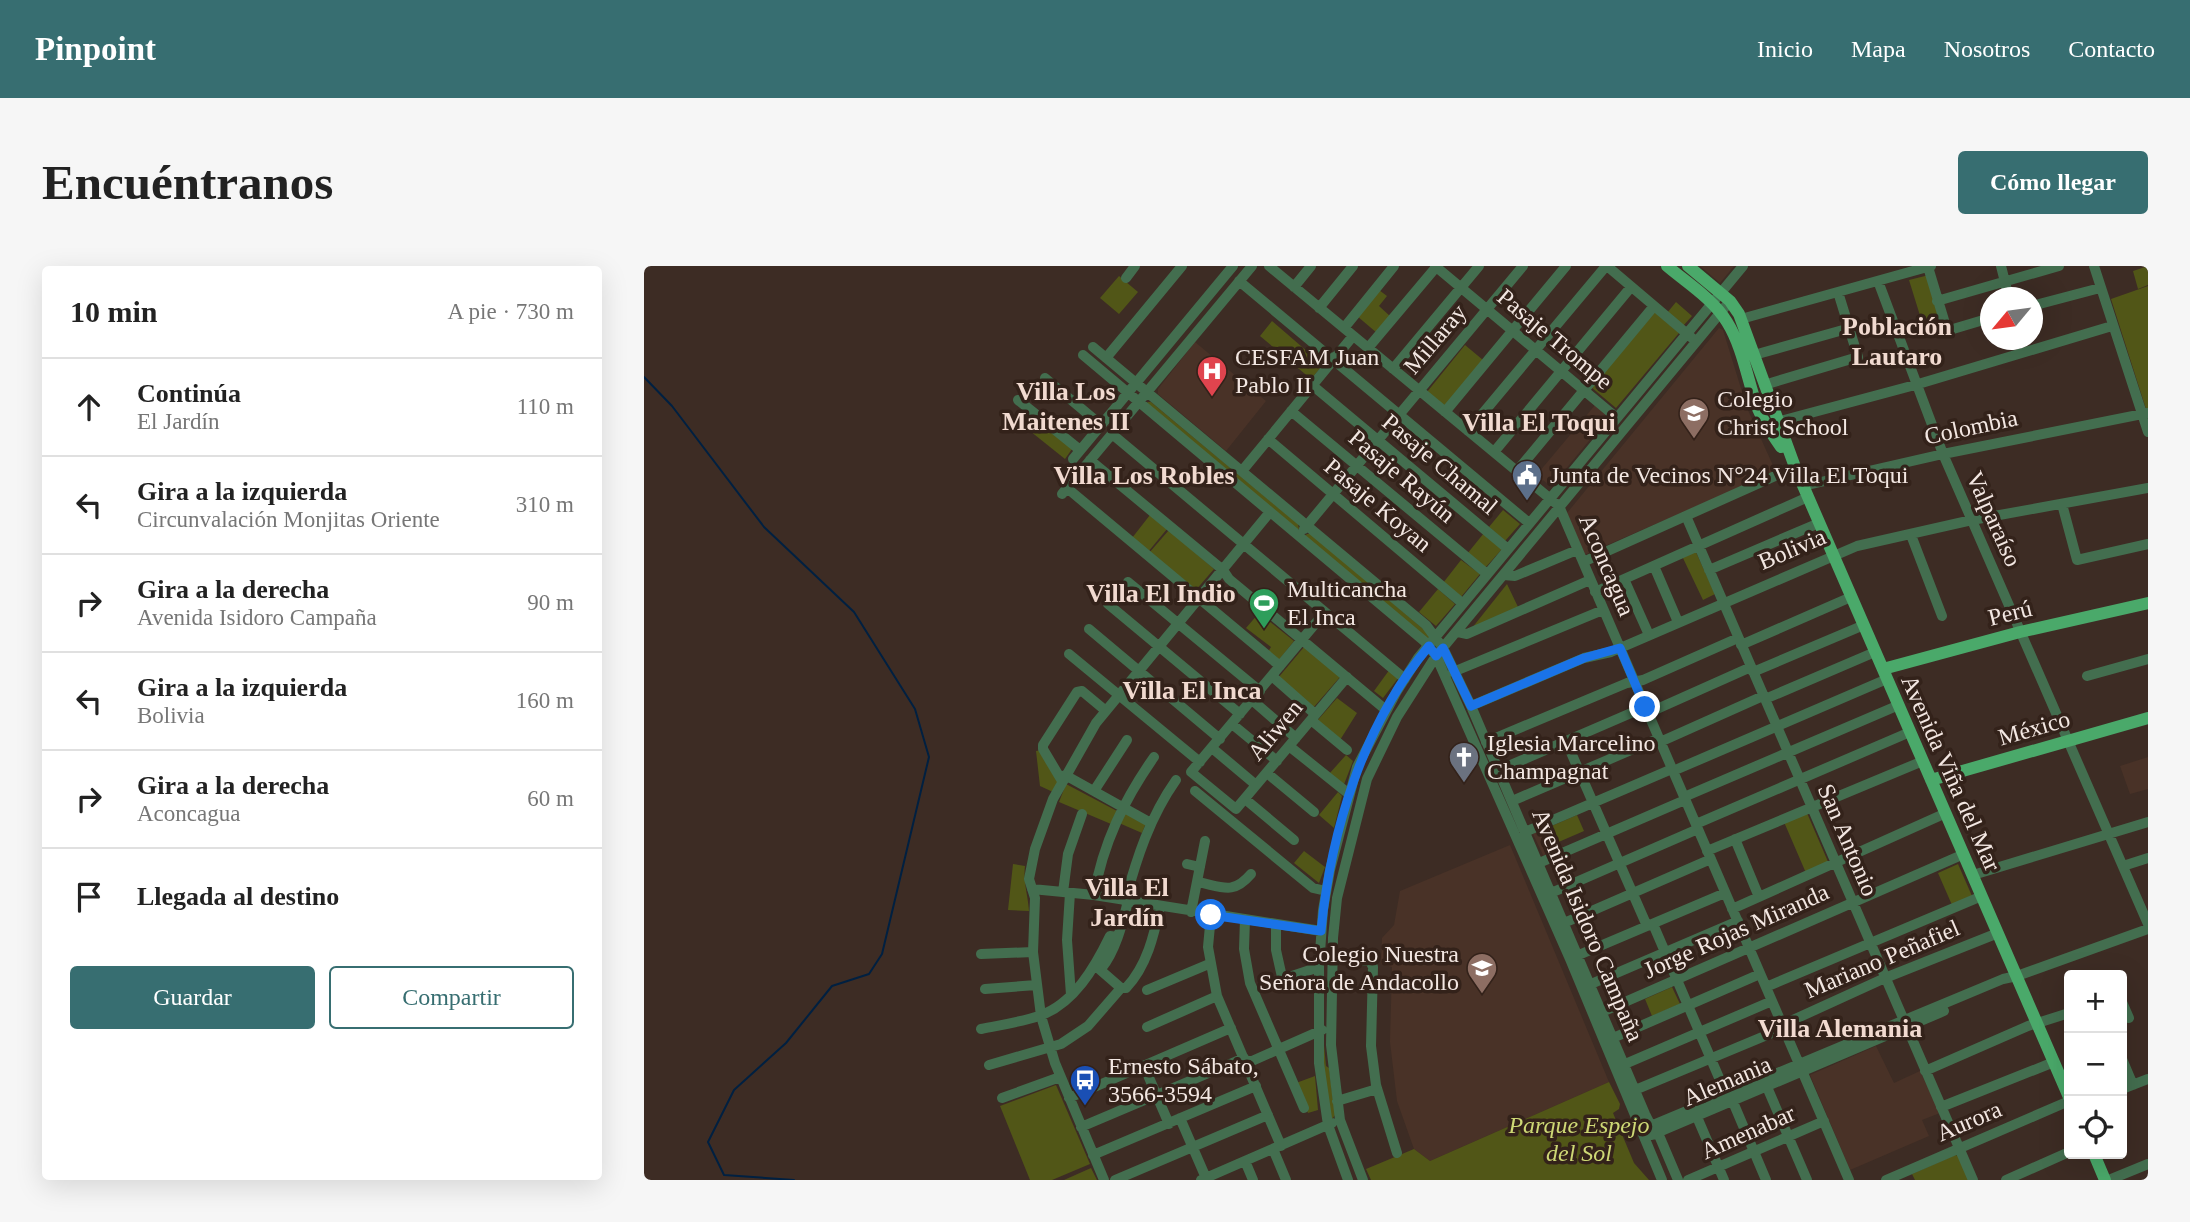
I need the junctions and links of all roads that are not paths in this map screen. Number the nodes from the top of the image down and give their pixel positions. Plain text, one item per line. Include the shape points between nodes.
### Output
1 (1135, 266) edge
2 (1182, 266) edge
3 (1233, 266) edge
4 (1252, 266) edge
5 (1269, 266) edge
6 (1311, 266) edge
7 (1353, 266) edge
8 (1394, 266) edge
9 (1436, 266) edge
10 (1479, 266) edge
11 (1523, 266) edge
12 (1566, 266) edge
13 (1606, 266) edge
14 (1667, 266) edge
15 (1688, 266) edge
16 (1743, 266) edge
17 (1930, 266) edge
18 (2001, 266) edge
19 (2059, 266) edge
20 (2094, 266) edge
21 (1126, 278) dead end
22 (1239, 281) junction
23 (1878, 281) junction
24 (2005, 282) junction
25 (1294, 287) junction
26 (1631, 287) junction
27 (2007, 287) edge
28 (1461, 288) junction
29 (2100, 288) junction
30 (1838, 292) junction
31 (1725, 297) junction
32 (1937, 301) junction
33 (2043, 303) edge
34 (1654, 306) junction
35 (1319, 307) junction
36 (1716, 308) junction
37 (1487, 309) junction
38 (1741, 319) junction
39 (1980, 321) edge
40 (2112, 326) junction
41 (1344, 328) junction
42 (1850, 328) junction
43 (1512, 330) junction
44 (1687, 333) junction
45 (1353, 336) junction
46 (1696, 341) junction
47 (1093, 347) dead end
48 (1368, 348) junction
49 (1536, 350) junction
50 (1083, 355) dead end
51 (1754, 355) junction
52 (1106, 358) junction
53 (1334, 360) junction
54 (1393, 369) junction
55 (1561, 371) junction
56 (1045, 378) dead end
57 (1136, 382) junction
58 (1312, 385) junction
59 (1764, 385) junction
60 (1915, 385) junction
61 (1419, 390) junction
62 (1584, 390) junction
63 (1147, 392) junction
64 (1128, 393) junction
65 (1018, 400) dead end
66 (1139, 402) junction
67 (1291, 411) junction
68 (1445, 411) junction
69 (2145, 414) edge
70 (1399, 415) junction
71 (1617, 418) junction
72 (1101, 425) junction
73 (1773, 426) junction
74 (1468, 431) junction
75 (2148, 432) edge
76 (1112, 434) junction
77 (1268, 439) junction
78 (1378, 440) junction
79 (1494, 452) junction
80 (1943, 454) junction
81 (1090, 460) junction
82 (1357, 466) junction
83 (1795, 467) junction
84 (1242, 471) junction
85 (1517, 471) junction
86 (2148, 488) edge
87 (1805, 492) junction
88 (1334, 495) junction
89 (1550, 498) junction
90 (2062, 504) junction
91 (1559, 506) junction
92 (1270, 512) junction
93 (1686, 516) junction
94 (1972, 520) junction
95 (1529, 523) junction
96 (1819, 523) junction
97 (1307, 525) junction
98 (1911, 535) junction
99 (1298, 536) junction
100 (1244, 544) junction
101 (2148, 544) edge
102 (1698, 545) junction
103 (1508, 549) junction
104 (1577, 550) junction
105 (1833, 554) junction
106 (1583, 562) junction
107 (1654, 566) junction
108 (1223, 570) junction
109 (1709, 570) junction
110 (1487, 574) junction
111 (1504, 575) junction
112 (1625, 579) junction
113 (1590, 580) junction
114 (1128, 582) dead end
115 (1595, 592) junction
116 (1851, 597) junction
117 (1199, 598) junction
118 (1723, 602) junction
119 (1462, 603) junction
120 (2148, 603) edge
121 (1108, 604) dead end
122 (1603, 610) junction
123 (1325, 612) junction
124 (1942, 616) dead end
125 (1179, 622) junction
126 (1678, 622) junction
127 (1864, 625) junction
128 (1089, 629) dead end
129 (1458, 632) junction
130 (2020, 632) junction
131 (1649, 635) junction
132 (1302, 640) junction
133 (1432, 641) junction
134 (1740, 641) junction
135 (1158, 647) junction
136 (1620, 648) junction
137 (1439, 652) junction
138 (1875, 652) junction
139 (1069, 654) dead end
140 (2148, 659) edge
141 (1280, 666) junction
142 (1752, 669) junction
143 (1139, 670) junction
144 (1454, 672) junction
145 (1885, 674) junction
146 (1272, 676) junction
147 (2087, 676) dead end
148 (1347, 677) junction
149 (1405, 679) junction
150 (1634, 682) junction
151 (1260, 691) junction
152 (1119, 694) junction
153 (1764, 697) junction
154 (1252, 700) junction
155 (1899, 705) junction
156 (1471, 706) junction
157 (1106, 710) junction
158 (1387, 710) junction
159 (1646, 710) junction
160 (1240, 714) junction
161 (1313, 717) junction
162 (2148, 718) edge
163 (1232, 724) junction
164 (1776, 726) junction
165 (1910, 732) junction
166 (1220, 739) junction
167 (1126, 740) dead end
168 (1659, 740) junction
169 (2067, 740) junction
170 (1566, 741) junction
171 (1293, 742) junction
172 (1486, 742) junction
173 (1212, 748) junction
174 (1347, 750) dead end
175 (1788, 754) junction
176 (1154, 757) dead end
177 (1277, 761) junction
178 (1923, 761) junction
179 (1200, 762) junction
180 (1499, 770) junction
181 (1672, 770) junction
182 (1580, 772) junction
183 (1267, 773) junction
184 (1063, 778) junction
185 (1176, 780) dead end
186 (1800, 780) junction
187 (1931, 780) junction
188 (1256, 785) junction
189 (1094, 791) junction
190 (1195, 791) dead end
191 (1349, 794) junction
192 (1685, 798) junction
193 (1245, 799) junction
194 (1512, 801) junction
195 (1593, 803) junction
196 (1124, 807) junction
197 (1811, 807) junction
198 (1314, 812) dead end
199 (1946, 813) junction
200 (1083, 814) dead end
201 (2148, 822) edge
202 (1151, 823) junction
203 (1697, 826) junction
204 (1525, 832) junction
205 (2108, 833) junction
206 (1606, 834) junction
207 (1735, 839) junction
208 (1294, 840) dead end
209 (1205, 841) dead end
210 (1964, 854) junction
211 (1709, 855) junction
212 (2148, 858) edge
213 (1539, 863) junction
214 (1619, 863) junction
215 (1836, 863) junction
216 (1187, 864) dead end
217 (2123, 866) junction
218 (1200, 867) junction
219 (1251, 874) dead end
220 (1973, 875) junction
221 (1197, 887) junction
222 (1032, 889) junction
223 (1326, 891) junction
224 (1067, 892) junction
225 (1551, 893) junction
226 (1725, 893) junction
227 (1632, 894) junction
228 (1094, 895) junction
229 (1982, 896) junction
230 (1759, 897) junction
231 (1127, 901) junction
232 (1853, 903) junction
233 (1160, 907) junction
234 (1732, 909) junction
235 (1191, 912) junction
236 (1211, 915) junction
237 (1245, 919) junction
238 (1738, 921) junction
239 (1564, 923) junction
240 (2148, 924) edge
241 (1276, 925) junction
242 (1650, 925) junction
243 (2148, 929) edge
244 (1321, 931) junction
245 (1998, 933) junction
246 (1870, 943) junction
247 (1749, 948) junction
248 (1033, 952) junction
249 (1665, 952) junction
250 (981, 954) dead end
251 (1574, 957) junction
252 (1333, 959) junction
253 (1209, 964) junction
254 (1319, 967) junction
255 (1098, 968) junction
256 (1760, 974) junction
257 (2017, 976) junction
258 (1885, 978) junction
259 (1676, 979) junction
260 (1591, 984) junction
261 (1036, 985) junction
262 (1766, 987) junction
263 (1122, 988) junction
264 (985, 989) dead end
265 (1147, 990) dead end
266 (1071, 995) junction
267 (1217, 996) junction
268 (1772, 1001) junction
269 (1688, 1006) junction
270 (1602, 1012) junction
271 (2127, 1013) edge
272 (2064, 1015) edge
273 (1041, 1016) junction
274 (2129, 1018) dead end
275 (1905, 1024) junction
276 (2038, 1024) junction
277 (1783, 1026) junction
278 (1147, 1027) dead end
279 (1231, 1028) junction
280 (981, 1030) dead end
281 (1318, 1031) junction
282 (1699, 1032) junction
283 (1613, 1038) junction
284 (1331, 1045) junction
285 (1050, 1047) junction
286 (1278, 1049) junction
287 (1711, 1058) junction
288 (1244, 1059) junction
289 (2054, 1062) junction
290 (1625, 1064) junction
291 (989, 1065) dead end
292 (1144, 1066) junction
293 (1801, 1068) junction
294 (1925, 1071) junction
295 (2127, 1071) edge
296 (1060, 1077) junction
297 (2148, 1079) edge
298 (2133, 1085) junction
299 (1256, 1086) junction
300 (1767, 1087) junction
301 (2127, 1087) edge
302 (1377, 1089) junction
303 (1635, 1090) junction
304 (1157, 1094) junction
305 (2068, 1096) edge
306 (1002, 1098) dead end
307 (1069, 1098) junction
308 (1730, 1098) junction
309 (1337, 1101) junction
310 (2064, 1101) edge
311 (1941, 1107) junction
312 (1304, 1108) dead end
313 (1268, 1115) junction
314 (1697, 1117) junction
315 (1180, 1118) junction
316 (1340, 1120) junction
317 (1824, 1121) junction
318 (1170, 1124) junction
319 (1328, 1125) junction
320 (1081, 1127) junction
321 (1648, 1131) junction
322 (1788, 1138) junction
323 (1193, 1147) junction
324 (1277, 1147) junction
325 (1959, 1149) junction
326 (1755, 1152) junction
327 (1397, 1153) dead end
328 (2064, 1154) edge
329 (1093, 1155) junction
330 (2096, 1159) edge
331 (1245, 1161) junction
332 (2148, 1164) edge
333 (1719, 1168) junction
334 (1211, 1178) edge
335 (1104, 1180) edge
336 (1115, 1180) edge
337 (1253, 1180) edge
338 (1286, 1180) edge
339 (1348, 1180) edge
340 (1363, 1180) edge
341 (1662, 1180) edge
342 (1678, 1180) edge
343 (1688, 1180) edge
344 (1724, 1180) edge
345 (1766, 1180) edge
346 (1807, 1180) edge
347 (1849, 1180) edge
348 (1886, 1180) edge
349 (1972, 1180) edge
350 (2006, 1180) edge
351 (2107, 1180) edge

1 - 21 street
2 - 52 street
3 - 57 street
4 - 22 street
5 - 25 street, Aconcagua
6 - 25 street
7 - 35 street
8 - 41 street
9 - 28 street, Pasaje Trompe
9 - 48 street
10 - 28 street
11 - 37 street, Millaray
12 - 43 street
13 - 26 street
13 - 49 street
14 - 36 main road, Avenida Viña del Mar
15 - 31 main road, Avenida Viña del Mar
16 - 31 street
17 - 23 street
17 - 32 street
18 - 24 street
19 - 24 street
20 - 29 street
22 - 53 street
22 - 63 street
23 - 30 street
23 - 60 street, Valparaíso
24 - 27 street
24 - 32 street
25 - 35 street, Aconcagua
26 - 34 street
26 - 55 street
28 - 37 street, Pasaje Trompe
28 - 54 street
29 - 33 street
29 - 40 street
30 - 38 street
30 - 42 street
31 - 36 street
31 - 38 main road, Avenida Viña del Mar
32 - 39 street via 1945,331
34 - 44 street
34 - 62 street
35 - 41 street, Aconcagua
36 - 44 street
36 - 46 street
36 - 73 main road, Avenida Viña del Mar via 1733,333 1756,405
37 - 43 street, Pasaje Trompe
37 - 61 street, Millaray
38 - 51 main road, Avenida Viña del Mar
40 - 60 street
40 - 69 street
41 - 45 street, Aconcagua
42 - 51 street
42 - 59 street via 1857,357
43 - 49 street, Pasaje Trompe
43 - 68 street
44 - 46 street
44 - 71 street
45 - 48 street, Aconcagua
45 - 53 street
46 - 91 street
47 - 52 street, Avenida Isidoro Campaña
48 - 54 street, Aconcagua
49 - 55 street, Pasaje Trompe
49 - 74 street
50 - 64 street, Avenida Isidoro Campaña
51 - 59 main road, Avenida Viña del Mar
52 - 57 street, Avenida Isidoro Campaña
53 - 58 street
53 - 70 street
54 - 61 street, Aconcagua
55 - 62 street, Pasaje Trompe
55 - 79 street
56 - 72 street
57 - 63 street, Avenida Isidoro Campaña
57 - 64 street
58 - 67 street
58 - 78 street, Pasaje Chamal
59 - 73 main road, Avenida Viña del Mar
60 - 73 street
60 - 80 street, Valparaíso
61 - 68 street, Aconcagua
61 - 70 street, Millaray
62 - 71 street, Pasaje Trompe
62 - 85 street
63 - 66 street
63 - 84 street, Avenida Isidoro Campaña
64 - 66 street, Avenida Isidoro Campaña
64 - 72 street
65 - 72 street via 1076,454
66 - 76 street
66 - 92 street, Avenida Isidoro Campaña
67 - 77 street
67 - 82 street, Pasaje Rayún
68 - 74 street, Aconcagua
69 - 75 street
69 - 80 street, Colombia
70 - 78 street, Millaray
70 - 95 street
71 - 89 street
73 - 83 main road, Avenida Viña del Mar
74 - 79 street, Aconcagua
76 - 81 street
76 - 100 street
77 - 84 street
77 - 88 street, Pasaje Koyan
78 - 82 street, Millaray
78 - 103 street, Pasaje Chamal
79 - 85 street, Aconcagua
80 - 87 street, Colombia
80 - 94 street, Valparaíso
81 - 108 street
81 - 117 street via 1065,491
82 - 88 street, Millaray
82 - 110 street, Pasaje Rayún
83 - 87 main road, Avenida Viña del Mar
83 - 93 street
84 - 97 street, Avenida Isidoro Campaña
85 - 89 street, Aconcagua
86 - 90 street, Bolivia
87 - 96 main road, Avenida Viña del Mar
87 - 102 street, Colombia
88 - 97 street, Millaray
88 - 119 street, Pasaje Koyan
89 - 91 street, Aconcagua
89 - 95 street
90 - 94 street, Bolivia
90 - 101 street via 2077,560
91 - 104 street, Aconcagua
91 - 111 street
92 - 99 street, Avenida Isidoro Campaña
92 - 100 street
93 - 102 street, San Antonio
93 - 106 street
94 - 98 street, Bolivia
94 - 130 street, Valparaíso
95 - 103 street
96 - 105 main road, Avenida Viña del Mar
96 - 109 street
97 - 99 street, Millaray
97 - 133 street, Avenida Isidoro Campaña via 1426,625
98 - 105 street, Bolivia
98 - 124 street
99 - 133 street, Avenida Isidoro Campaña
100 - 108 street
100 - 123 street
102 - 107 street, Colombia
102 - 109 street, San Antonio
103 - 110 street
104 - 106 street, Aconcagua
104 - 111 street via 1515,576
105 - 116 main road, Avenida Viña del Mar
105 - 118 street, Bolivia
106 - 113 street, Aconcagua
107 - 112 street, Colombia
107 - 126 street
108 - 117 street
108 - 132 street
109 - 118 street, San Antonio
110 - 119 street
111 - 129 street
112 - 115 street, Colombia
112 - 131 street
113 - 115 street, Aconcagua
113 - 129 street via 1468,634
114 - 125 street
115 - 122 street, Aconcagua
116 - 127 main road, Avenida Viña del Mar
116 - 134 street
117 - 125 street
117 - 141 street
118 - 126 street, Bolivia
118 - 134 street, San Antonio
119 - 133 street
120 - 130 main road, Perú
121 - 135 street
122 - 136 street, Aconcagua
122 - 144 street
123 - 132 street
123 - 149 street
125 - 135 street
125 - 151 street
126 - 131 street, Bolivia
127 - 138 main road, Avenida Viña del Mar
127 - 142 street
128 - 143 street
129 - 137 street
130 - 145 main road, Perú
130 - 169 street, Valparaíso
131 - 136 street, Bolivia
132 - 141 street
132 - 148 street
133 - 137 street, Avenida Isidoro Campaña
133 - 149 street
134 - 142 street, San Antonio
134 - 150 street
135 - 143 street
135 - 160 street
136 - 150 street, Aconcagua
136 - 156 street, Bolivia via 1584,658
137 - 144 street, Avenida Isidoro Campaña
137 - 251 street, Avenida Isidoro Campaña
137 - 252 street via 1397,717 1367,779 1337,898
138 - 145 main road, Avenida Viña del Mar
138 - 153 street
139 - 152 street
140 - 147 street
141 - 146 street
142 - 153 street, San Antonio
142 - 159 street
143 - 152 street
143 - 166 street
144 - 156 street, Avenida Isidoro Campaña
145 - 155 main road, Avenida Viña del Mar
145 - 164 street
146 - 151 street
146 - 161 street
148 - 158 street
148 - 161 street, Aliwen
149 - 158 street
150 - 159 street, Aconcagua
150 - 172 street
151 - 154 street
152 - 157 street
152 - 179 street
153 - 164 street, San Antonio
153 - 168 street
154 - 160 street
154 - 171 street
155 - 165 main road, Avenida Viña del Mar
155 - 175 street
156 - 172 street, Avenida Isidoro Campaña
157 - 184 street
157 - 184 street via 1077,692 1043,745
158 - 191 street via 1357,767
159 - 168 street, Aconcagua
159 - 170 street
160 - 163 street
161 - 171 street, Aliwen
161 - 174 street
162 - 169 main road, México
163 - 166 street
163 - 177 street
164 - 175 street, San Antonio
164 - 181 street
165 - 178 main road, Avenida Viña del Mar
165 - 186 street
166 - 173 street
167 - 189 street
168 - 181 street, Aconcagua
168 - 182 street
169 - 187 main road, México
169 - 205 street, Valparaíso
170 - 180 street
170 - 182 street
171 - 177 street, Aliwen
171 - 191 street
172 - 180 street, Avenida Isidoro Campaña
173 - 179 street
173 - 188 street
175 - 186 street, San Antonio
175 - 192 street
176 - 196 street
177 - 183 street, Aliwen
178 - 187 main road, Avenida Viña del Mar
178 - 197 street
179 - 193 street, Aliwen via 1191,772 1236,809
180 - 194 street, Avenida Isidoro Campaña
181 - 192 street, Aconcagua
181 - 195 street
182 - 194 street
182 - 195 street
183 - 188 street, Aliwen
183 - 198 street
184 - 189 street
184 - 222 street via 1035,849 1029,879
185 - 202 street
186 - 197 street, San Antonio
186 - 203 street
187 - 199 main road, Avenida Viña del Mar
188 - 193 street, Aliwen
189 - 196 street
190 - 223 street via 1312,888
191 - 223 street
192 - 203 street, Aconcagua
192 - 206 street
193 - 208 street
194 - 204 street, Avenida Isidoro Campaña
195 - 204 street
195 - 206 street
196 - 202 street
196 - 228 street via 1099,867
197 - 207 street
197 - 215 street, San Antonio
199 - 210 main road, Avenida Viña del Mar
199 - 215 street
200 - 224 street via 1068,854
201 - 205 street
202 - 231 street via 1134,865
203 - 211 street, Aconcagua
203 - 214 street
204 - 213 street, Avenida Isidoro Campaña
205 - 217 street, Valparaíso
205 - 220 street
206 - 213 street
206 - 214 street
207 - 211 street
207 - 230 street
209 - 218 street
210 - 220 main road, Avenida Viña del Mar
210 - 232 street, Jorge Rojas Miranda
211 - 226 street, Aconcagua
211 - 227 street
212 - 217 street
213 - 225 street, Avenida Isidoro Campaña
214 - 225 street
214 - 227 street
215 - 230 street
215 - 232 street, San Antonio
216 - 218 street
217 - 240 street, Valparaíso
218 - 221 street
219 - 221 street via 1235,888
220 - 229 main road, Avenida Viña del Mar
221 - 235 street
222 - 224 street
222 - 248 street
223 - 244 street
224 - 228 street
224 - 266 street
225 - 239 street, Avenida Isidoro Campaña
226 - 234 street, Aconcagua
226 - 242 street
227 - 239 street
227 - 242 street
228 - 231 street
229 - 245 main road, Avenida Viña del Mar
229 - 246 street
230 - 234 street
231 - 233 street
231 - 255 street via 1108,961
232 - 246 street, San Antonio
232 - 247 street, Jorge Rojas Miranda
233 - 235 street
233 - 263 street via 1143,964
234 - 238 street, Aconcagua
235 - 236 street
236 - 237 street
236 - 253 street
237 - 241 street
237 - 286 street via 1250,983
238 - 247 street, Aconcagua
238 - 249 street
239 - 251 street, Avenida Isidoro Campaña
241 - 244 street
241 - 254 street via 1282,977
242 - 249 street
242 - 251 street
243 - 257 street, Alemania
244 - 254 street
245 - 257 main road, Avenida Viña del Mar
245 - 258 street, Mariano Peñafiel
246 - 258 street, San Antonio
246 - 262 street
247 - 256 street, Aconcagua
247 - 259 street, Jorge Rojas Miranda
248 - 250 street
248 - 261 street
249 - 259 street
249 - 260 street
251 - 260 street, Avenida Isidoro Campaña
251 - 321 street, Avenida Isidoro Campaña
252 - 284 street
252 - 302 street via 1370,961 1373,967 1371,1046
253 - 265 street
253 - 267 street
254 - 281 street
255 - 263 street
255 - 266 street
256 - 262 street, Aconcagua
256 - 269 street
257 - 275 street, Alemania
257 - 276 main road, Avenida Viña del Mar
258 - 275 street, San Antonio
258 - 277 street, Mariano Peñafiel
259 - 269 street
259 - 270 street, Jorge Rojas Miranda
260 - 270 street, Avenida Isidoro Campaña
261 - 264 street
261 - 273 street
262 - 268 street, Aconcagua
263 - 285 street via 1088,1026
266 - 273 street
267 - 278 street
267 - 279 street
268 - 277 street, Aconcagua
268 - 282 street
269 - 282 street
269 - 283 street
270 - 283 street, Avenida Isidoro Campaña
271 - 274 street
272 - 276 street
273 - 280 street
273 - 285 street
275 - 293 street, Alemania
275 - 294 street, San Antonio
276 - 289 main road, Avenida Viña del Mar
276 - 294 street
277 - 287 street, Mariano Peñafiel
277 - 293 street, Aconcagua
279 - 288 street
279 - 292 street
281 - 284 street via 1326,1029
281 - 286 street
281 - 319 street
282 - 287 street
282 - 290 street
283 - 290 street, Avenida Isidoro Campaña
284 - 309 street
285 - 291 street
285 - 296 street
286 - 288 street via 1251,1061
286 - 312 street
287 - 303 street, Mariano Peñafiel
287 - 308 street
288 - 299 street
288 - 304 street
289 - 305 main road, Avenida Viña del Mar
289 - 311 street
290 - 303 street, Avenida Isidoro Campaña
292 - 304 street
292 - 307 street
293 - 300 street, Alemania
293 - 308 street, Alemania
293 - 317 street, Aconcagua
294 - 311 street, San Antonio
295 - 298 street
296 - 306 street
296 - 307 street
297 - 298 street
298 - 301 street
299 - 313 street
299 - 315 street
300 - 308 street, Alemania
300 - 322 street
302 - 309 street
302 - 327 street
303 - 321 street, Avenida Isidoro Campaña
304 - 318 street
304 - 320 street
307 - 320 street
308 - 314 street, Alemania
308 - 321 street, Alemania
308 - 326 street
309 - 316 street
310 - 325 street, Aurora
311 - 325 street, San Antonio
313 - 323 street
313 - 324 street
314 - 321 street, Alemania
314 - 333 street
315 - 318 street
315 - 323 street
316 - 319 street
316 - 340 street
317 - 322 street, Amenabar
317 - 347 street, Aconcagua
318 - 329 street
319 - 324 street
319 - 339 street
320 - 329 street
321 - 341 street, Avenida Isidoro Campaña
321 - 342 street, Avenida Isidoro Campaña
322 - 326 street, Amenabar
322 - 346 street
323 - 334 street
323 - 336 street
324 - 331 street
324 - 338 street
325 - 348 street, Aurora
325 - 349 street, San Antonio
326 - 333 street, Amenabar
326 - 345 street
328 - 350 street
329 - 335 street
330 - 351 main road
331 - 334 street
331 - 337 street
332 - 351 street
333 - 343 street, Amenabar
333 - 344 street

